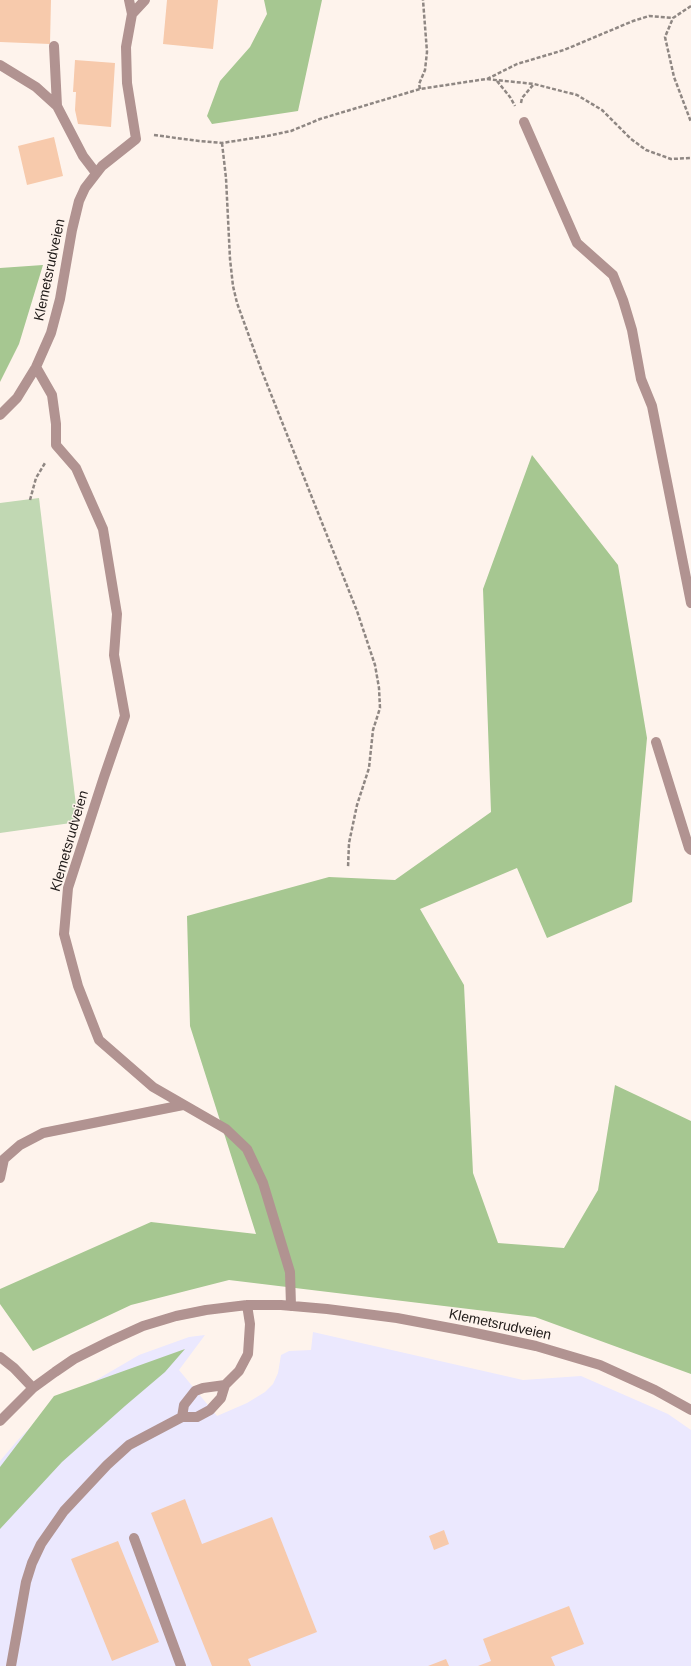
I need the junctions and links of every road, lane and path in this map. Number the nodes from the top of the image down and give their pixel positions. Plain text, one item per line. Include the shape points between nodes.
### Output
1 (129, 0) edge
2 (145, 0) edge
3 (423, 0) edge
4 (691, 6) edge
5 (132, 14) junction
6 (673, 18) junction
7 (54, 46) dead end
8 (0, 65) edge
9 (486, 79) junction
10 (496, 81) junction
11 (534, 84) junction
12 (420, 89) junction
13 (57, 106) junction
14 (518, 112) junction
15 (524, 122) joint
16 (691, 122) edge
17 (136, 139) junction
18 (222, 143) junction
19 (691, 158) edge
20 (96, 173) junction
21 (36, 367) junction
22 (0, 415) edge
23 (56, 445) junction
24 (30, 500) dead end
25 (691, 603) edge
26 (656, 742) dead end
27 (691, 850) edge
28 (348, 868) dead end
29 (183, 1105) junction
30 (0, 1178) edge
31 (247, 1305) junction
32 (291, 1306) junction
33 (0, 1357) edge
34 (225, 1385) junction
35 (33, 1388) junction
36 (691, 1410) edge
37 (182, 1417) junction
38 (0, 1420) edge
39 (134, 1538) dead end
40 (11, 1666) edge
41 (181, 1666) edge

1 - 5 street
2 - 5 street
3 - 12 path via 427,52
4 - 6 path
5 - 17 street via 126,47 127,83
6 - 9 path via 649,16 633,21 564,50 517,64
6 - 16 path via 665,37 674,77
7 - 13 street
8 - 13 street via 36,87
9 - 10 path
9 - 12 path
10 - 11 path
10 - 14 path via 510,96
11 - 14 path via 522,98
11 - 19 path via 577,95 596,105 646,150 671,159
12 - 18 path via 320,119 291,131
13 - 20 street via 83,156
14 - 15 path via 517,121
15 - 25 street via 577,243 613,275 623,300 632,330 641,379 652,406
17 - 18 path via 151,134
17 - 20 street, Klemetsrudveien
18 - 28 path via 230,259 237,303 357,611 379,688 380,708 373,730 369,768 357,805 349,843
20 - 21 street, Klemetsrudveien via 79,201 58,306 51,333
21 - 22 street, Klemetsrudveien via 17,398
21 - 23 street via 52,395
23 - 24 path via 36,478
23 - 29 street, Klemetsrudveien via 76,468 103,529 118,614 114,655 125,716 68,888 64,934 78,986 99,1040 153,1087
26 - 27 street
29 - 30 street via 43,1134 20,1145 4,1159
29 - 32 street, Klemetsrudveien via 226,1129 247,1149 263,1183 290,1272
31 - 32 street, Klemetsrudveien
31 - 34 street via 250,1324 248,1354 239,1371
31 - 35 street, Klemetsrudveien via 176,1316 143,1326 74,1359
32 - 36 street, Klemetsrudveien via 397,1318 536,1346 600,1365
33 - 35 street
34 - 37 street via 220,1398 210,1410 197,1417
34 - 37 street via 195,1391 184,1405
35 - 38 street, Klemetsrudveien
37 - 40 street via 129,1445 64,1511 41,1544 26,1582
39 - 41 street

